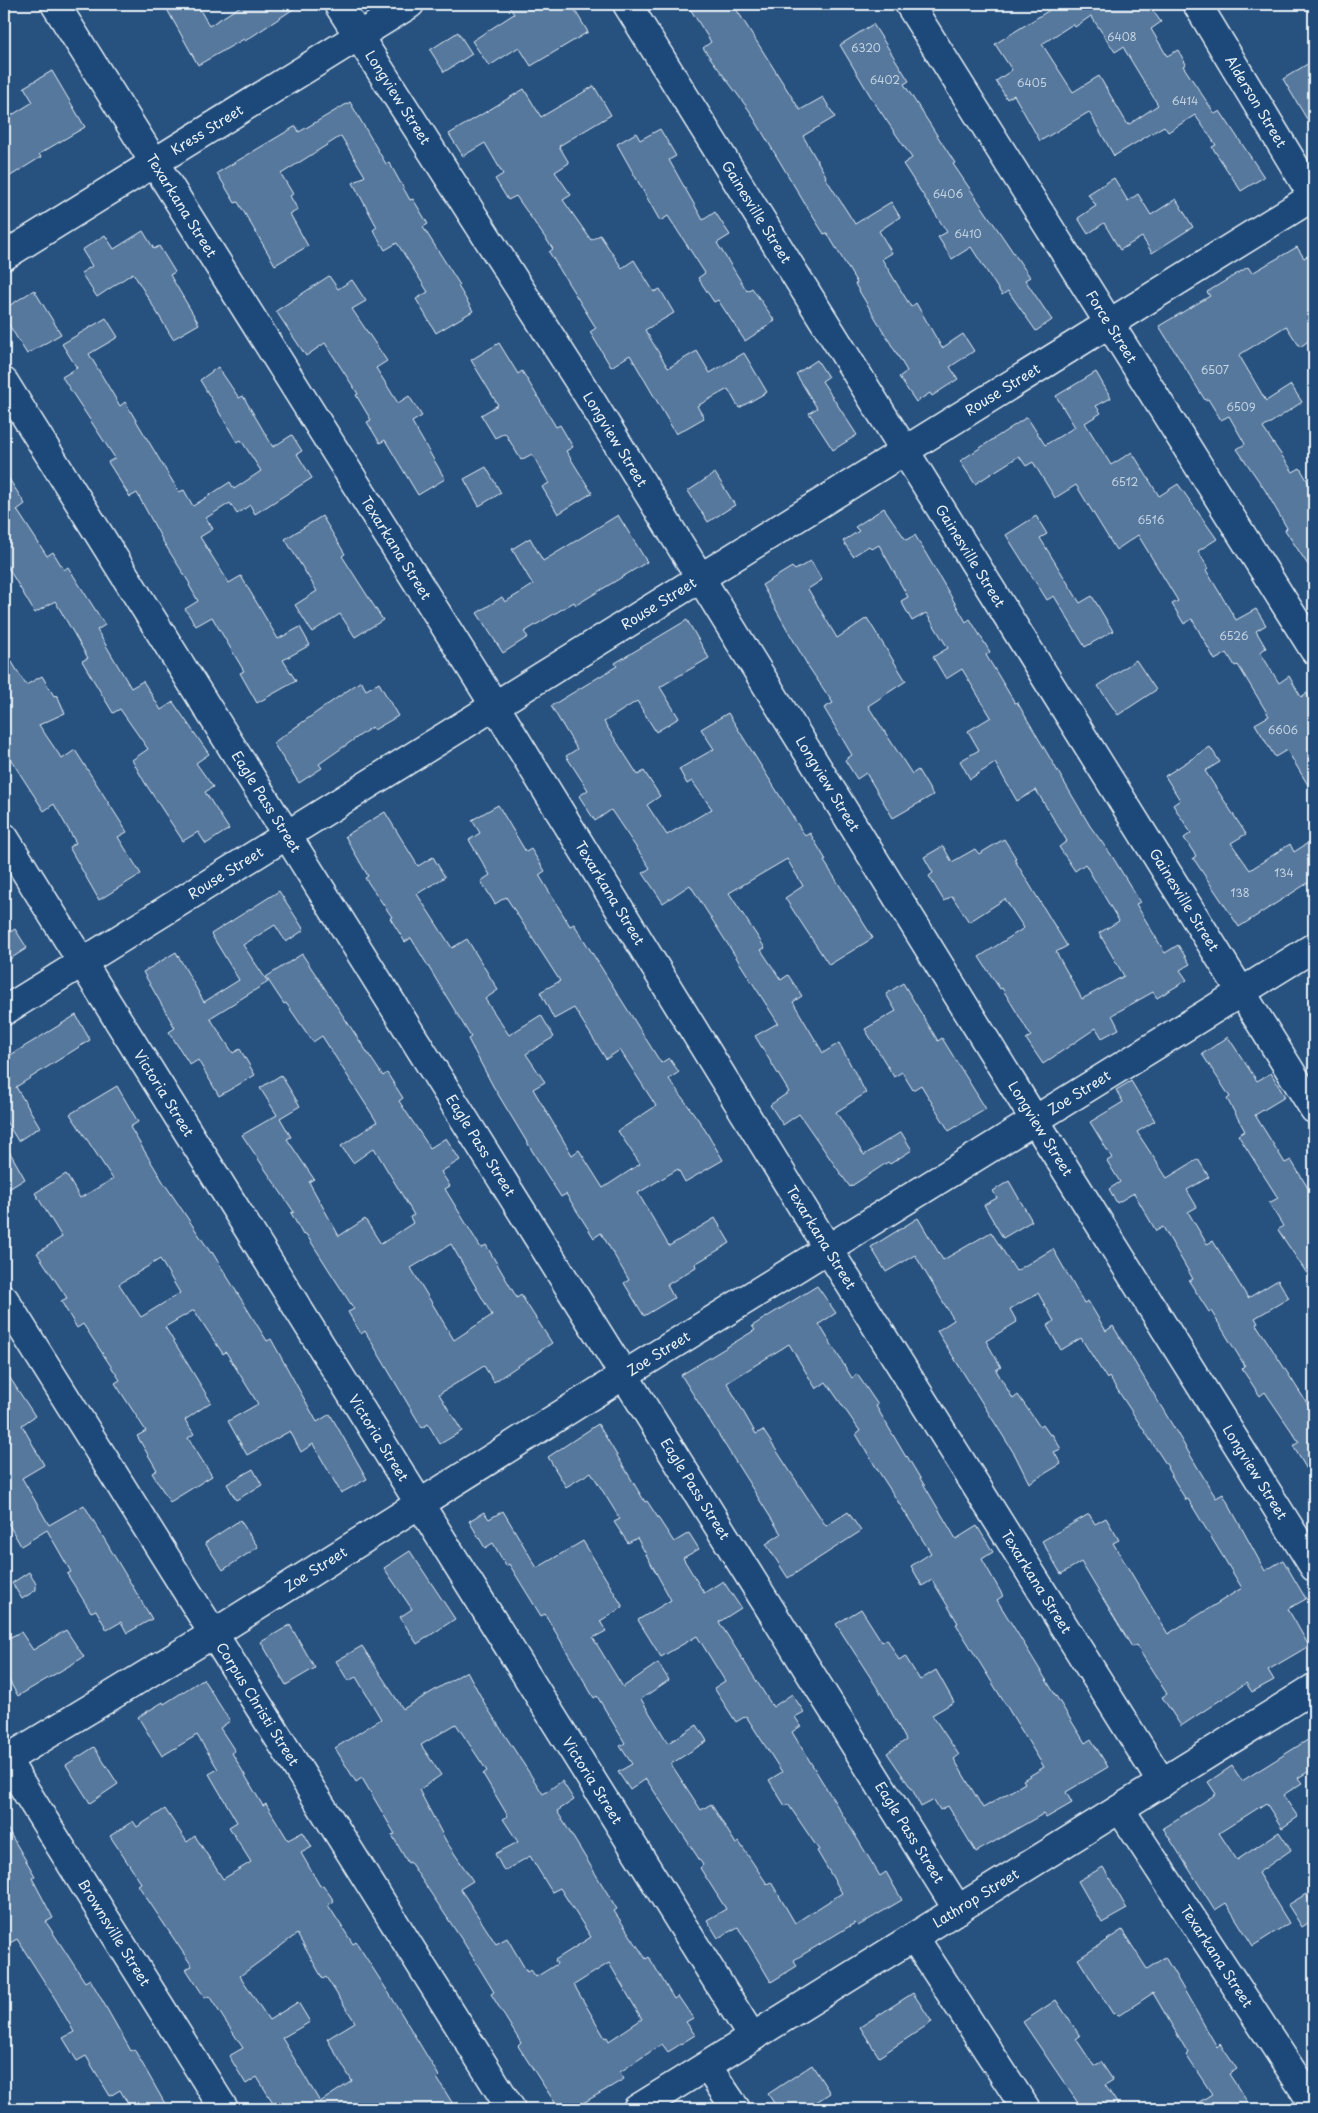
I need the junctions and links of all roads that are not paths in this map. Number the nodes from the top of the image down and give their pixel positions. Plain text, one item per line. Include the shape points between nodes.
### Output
1 (55, 4) edge
2 (338, 4) edge
3 (410, 4) edge
4 (627, 4) edge
5 (910, 4) edge
6 (1198, 4) edge
7 (358, 37) junction
8 (154, 162) junction
9 (1314, 197) edge
10 (4, 256) edge
11 (1110, 323) junction
12 (4, 382) edge
13 (906, 451) junction
14 (701, 578) junction
15 (1314, 650) edge
16 (495, 706) junction
17 (287, 835) junction
18 (4, 837) edge
19 (1314, 947) edge
20 (82, 963) junction
21 (1242, 992) junction
22 (4, 1011) edge
23 (1314, 1109) edge
24 (1036, 1122) junction
25 (828, 1249) junction
26 (4, 1299) edge
27 (624, 1375) junction
28 (419, 1505) junction
29 (1314, 1567) edge
30 (213, 1634) junction
31 (1314, 1688) edge
32 (4, 1759) edge
33 (1162, 1783) junction
34 (1120, 1809) junction
35 (958, 1910) junction
36 (914, 1937) junction
37 (752, 2037) junction
38 (707, 2066) junction
39 (1314, 2105) edge
40 (224, 2109) edge
41 (511, 2109) edge
42 (637, 2109) edge
43 (736, 2109) edge
44 (1026, 2109) edge

1 - 8 street, Texarkana Street
2 - 7 street, Longview Street
3 - 7 street, Kress Street
4 - 13 street, Gainesville Street
5 - 11 street, Force Street
6 - 9 street, Alderson Street
7 - 8 street, Kress Street
7 - 14 street, Longview Street
8 - 10 street, Kress Street
8 - 16 street, Texarkana Street
9 - 11 street, Rouse Street
11 - 13 street, Rouse Street
11 - 15 street, Force Street
12 - 17 street, Eagle Pass Street
13 - 14 street, Rouse Street
13 - 21 street, Gainesville Street
14 - 16 street, Rouse Street
14 - 24 street, Longview Street
16 - 17 street, Rouse Street
16 - 25 street, Texarkana Street
17 - 20 street, Rouse Street
17 - 27 street, Eagle Pass Street
18 - 20 street, Victoria Street
19 - 21 street, Zoe Street
20 - 22 street, Rouse Street
20 - 28 street, Victoria Street
21 - 23 street, Gainesville Street
21 - 24 street, Zoe Street
24 - 25 street, Zoe Street
24 - 29 street, Longview Street
25 - 27 street, Zoe Street
25 - 33 street, Texarkana Street
26 - 30 street, Corpus Christi Street
27 - 28 street, Zoe Street
27 - 35 street, Eagle Pass Street
28 - 30 street, Zoe Street
28 - 37 street, Victoria Street
30 - 32 street, Zoe Street
30 - 41 street, Corpus Christi Street
31 - 33 street, Lathrop Street
32 - 40 street, Brownsville Street
33 - 34 street, Lathrop Street
34 - 35 street, Lathrop Street
34 - 39 street, Texarkana Street
35 - 36 street, Lathrop Street
36 - 37 street, Lathrop Street
36 - 44 street
37 - 38 street, Lathrop Street
38 - 42 street, Lathrop Street
38 - 43 street

